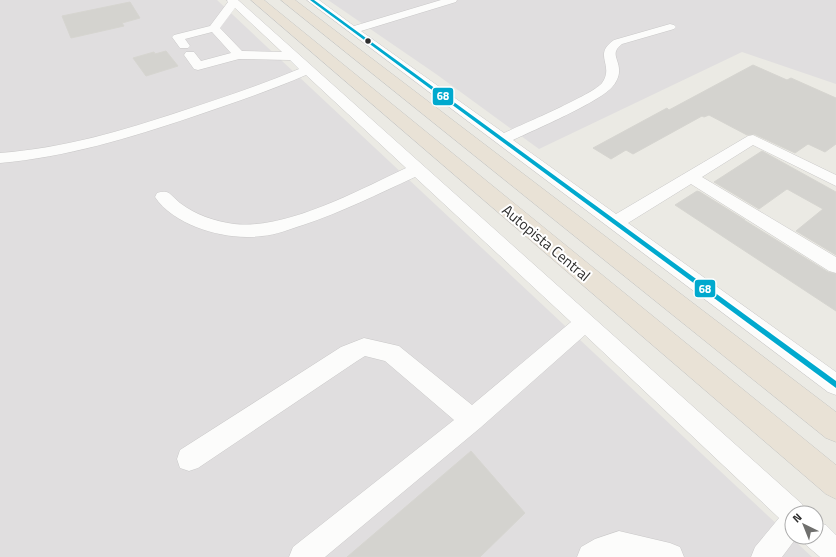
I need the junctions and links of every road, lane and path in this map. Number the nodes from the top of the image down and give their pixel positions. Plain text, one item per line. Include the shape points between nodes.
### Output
1 (257, 0) edge
2 (287, 0) edge
3 (312, 0) edge
4 (452, 0) edge
5 (233, 1) edge
6 (670, 27) dead end
7 (214, 28) junction
8 (352, 30) junction
9 (239, 55) junction
10 (293, 56) junction
11 (307, 70) junction
12 (502, 140) junction
13 (0, 158) edge
14 (416, 170) junction
15 (691, 176) junction
16 (836, 181) edge
17 (162, 197) dead end
18 (615, 223) junction
19 (836, 266) edge
20 (586, 322) junction
21 (836, 385) edge
22 (472, 420) junction
23 (836, 429) edge
24 (189, 459) dead end
25 (836, 484) edge
26 (784, 505) edge
27 (784, 533) edge
28 (824, 542) edge
29 (836, 553) edge
30 (303, 557) edge
31 (591, 557) edge
32 (670, 557) edge
33 (766, 557) edge

1 - 25 highway, Autopista Central
2 - 23 highway, Autopista Central
3 - 8 street
4 - 8 street
5 - 7 street
5 - 10 street
6 - 12 street via 614,44 609,52 613,66 611,77 603,89
7 - 9 street
7 - 9 street via 178,37 198,66
8 - 12 street
9 - 10 street
10 - 11 street
11 - 13 street via 224,102 134,132 49,152
11 - 14 street
12 - 18 street
14 - 17 street via 338,206 264,230 230,229 201,222 178,212
14 - 20 street
15 - 16 street via 753,139
15 - 18 street
15 - 19 street
18 - 21 street
20 - 22 street
20 - 26 street
22 - 24 street via 391,353 364,348 350,354
22 - 30 street
27 - 33 street
28 - 29 street
31 - 32 street via 619,545

